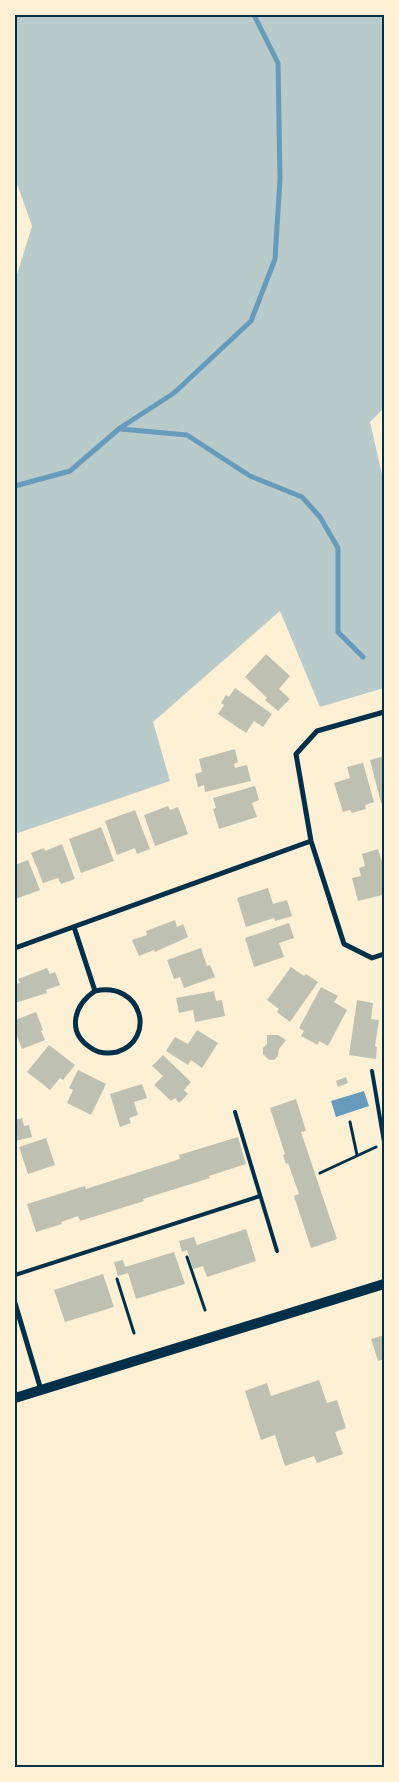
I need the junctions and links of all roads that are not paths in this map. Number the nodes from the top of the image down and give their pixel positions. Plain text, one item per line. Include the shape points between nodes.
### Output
1 (384, 712) edge
2 (311, 842) junction
3 (74, 927) junction
4 (15, 948) edge
5 (384, 954) edge
6 (95, 991) junction
7 (372, 1072) dead end
8 (235, 1112) dead end
9 (384, 1143) edge
10 (260, 1196) junction
11 (277, 1251) dead end
12 (15, 1275) edge
13 (384, 1284) edge
14 (15, 1303) edge
15 (41, 1390) junction
16 (15, 1398) edge

1 - 2 street via 317,731 296,754
2 - 3 street
2 - 5 street via 344,944 372,958
3 - 4 street
3 - 6 street
6 - 6 street via 82,1002 77,1012 78,1033 87,1046 102,1053 123,1050 134,1039 140,1024 135,1004 120,991
7 - 9 lane
8 - 10 lane
10 - 11 lane
10 - 12 lane
13 - 15 main road
14 - 15 street
15 - 16 main road

